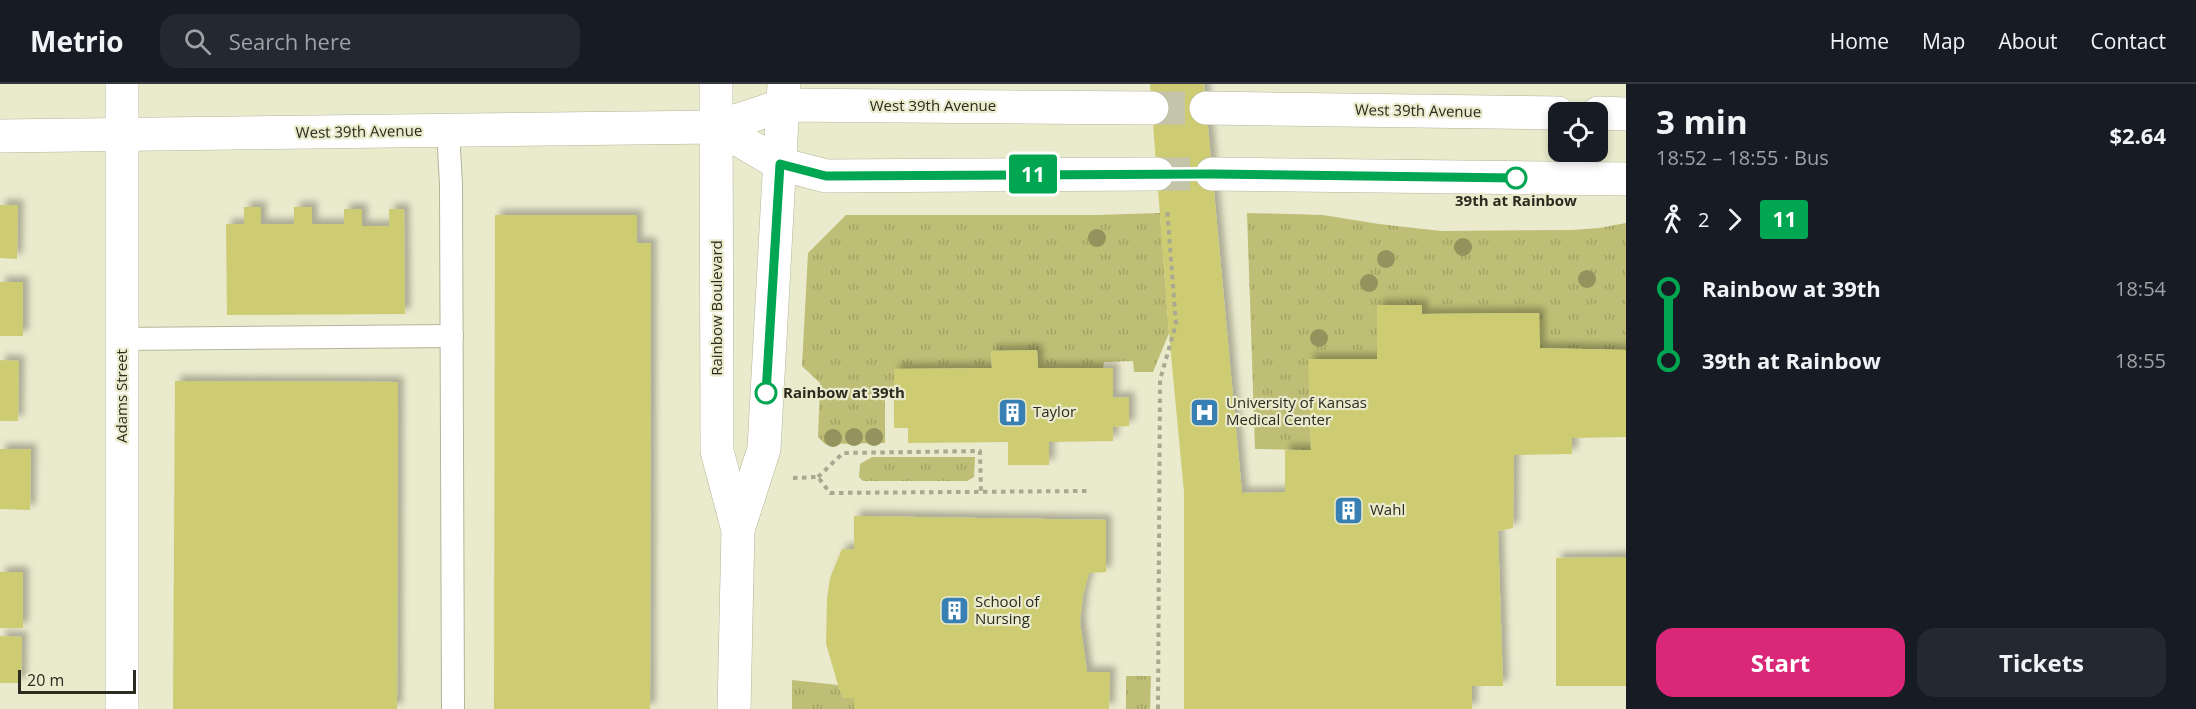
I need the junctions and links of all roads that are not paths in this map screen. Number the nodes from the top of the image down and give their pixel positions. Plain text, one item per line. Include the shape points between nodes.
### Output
1 (123, 84) edge
2 (716, 84) edge
3 (784, 95) edge
4 (1152, 108) tunnel mouth
5 (1206, 108) tunnel mouth
6 (1548, 113) edge
7 (1608, 113) edge
8 (1626, 114) edge
9 (717, 127) junction
10 (448, 131) junction
11 (0, 136) edge
12 (122, 136) junction
13 (780, 164) junction
14 (1157, 174) tunnel mouth
15 (1212, 174) tunnel mouth
16 (1626, 179) edge
17 (452, 336) junction
18 (122, 339) junction
19 (738, 530) junction
20 (122, 709) edge
21 (453, 709) edge
22 (734, 709) edge

1 - 12 main road, Adams Street
2 - 9 main road, Rainbow Boulevard
3 - 4 main road, West 39th Avenue
3 - 9 main road, West 39th Avenue
3 - 13 main road, Rainbow Boulevard
5 - 6 main road, West 39th Avenue
7 - 8 main road
9 - 10 main road, West 39th Avenue
9 - 13 main road
9 - 19 main road, Rainbow Boulevard via 717,451
10 - 12 main road, West 39th Avenue
10 - 17 lane
11 - 12 main road, West 39th Avenue
12 - 18 main road, Adams Street
13 - 14 main road via 826,176
13 - 19 main road, Rainbow Boulevard via 764,449
15 - 16 main road
17 - 18 lane
17 - 21 lane
18 - 20 main road, Adams Street
19 - 22 main road, Rainbow Boulevard

